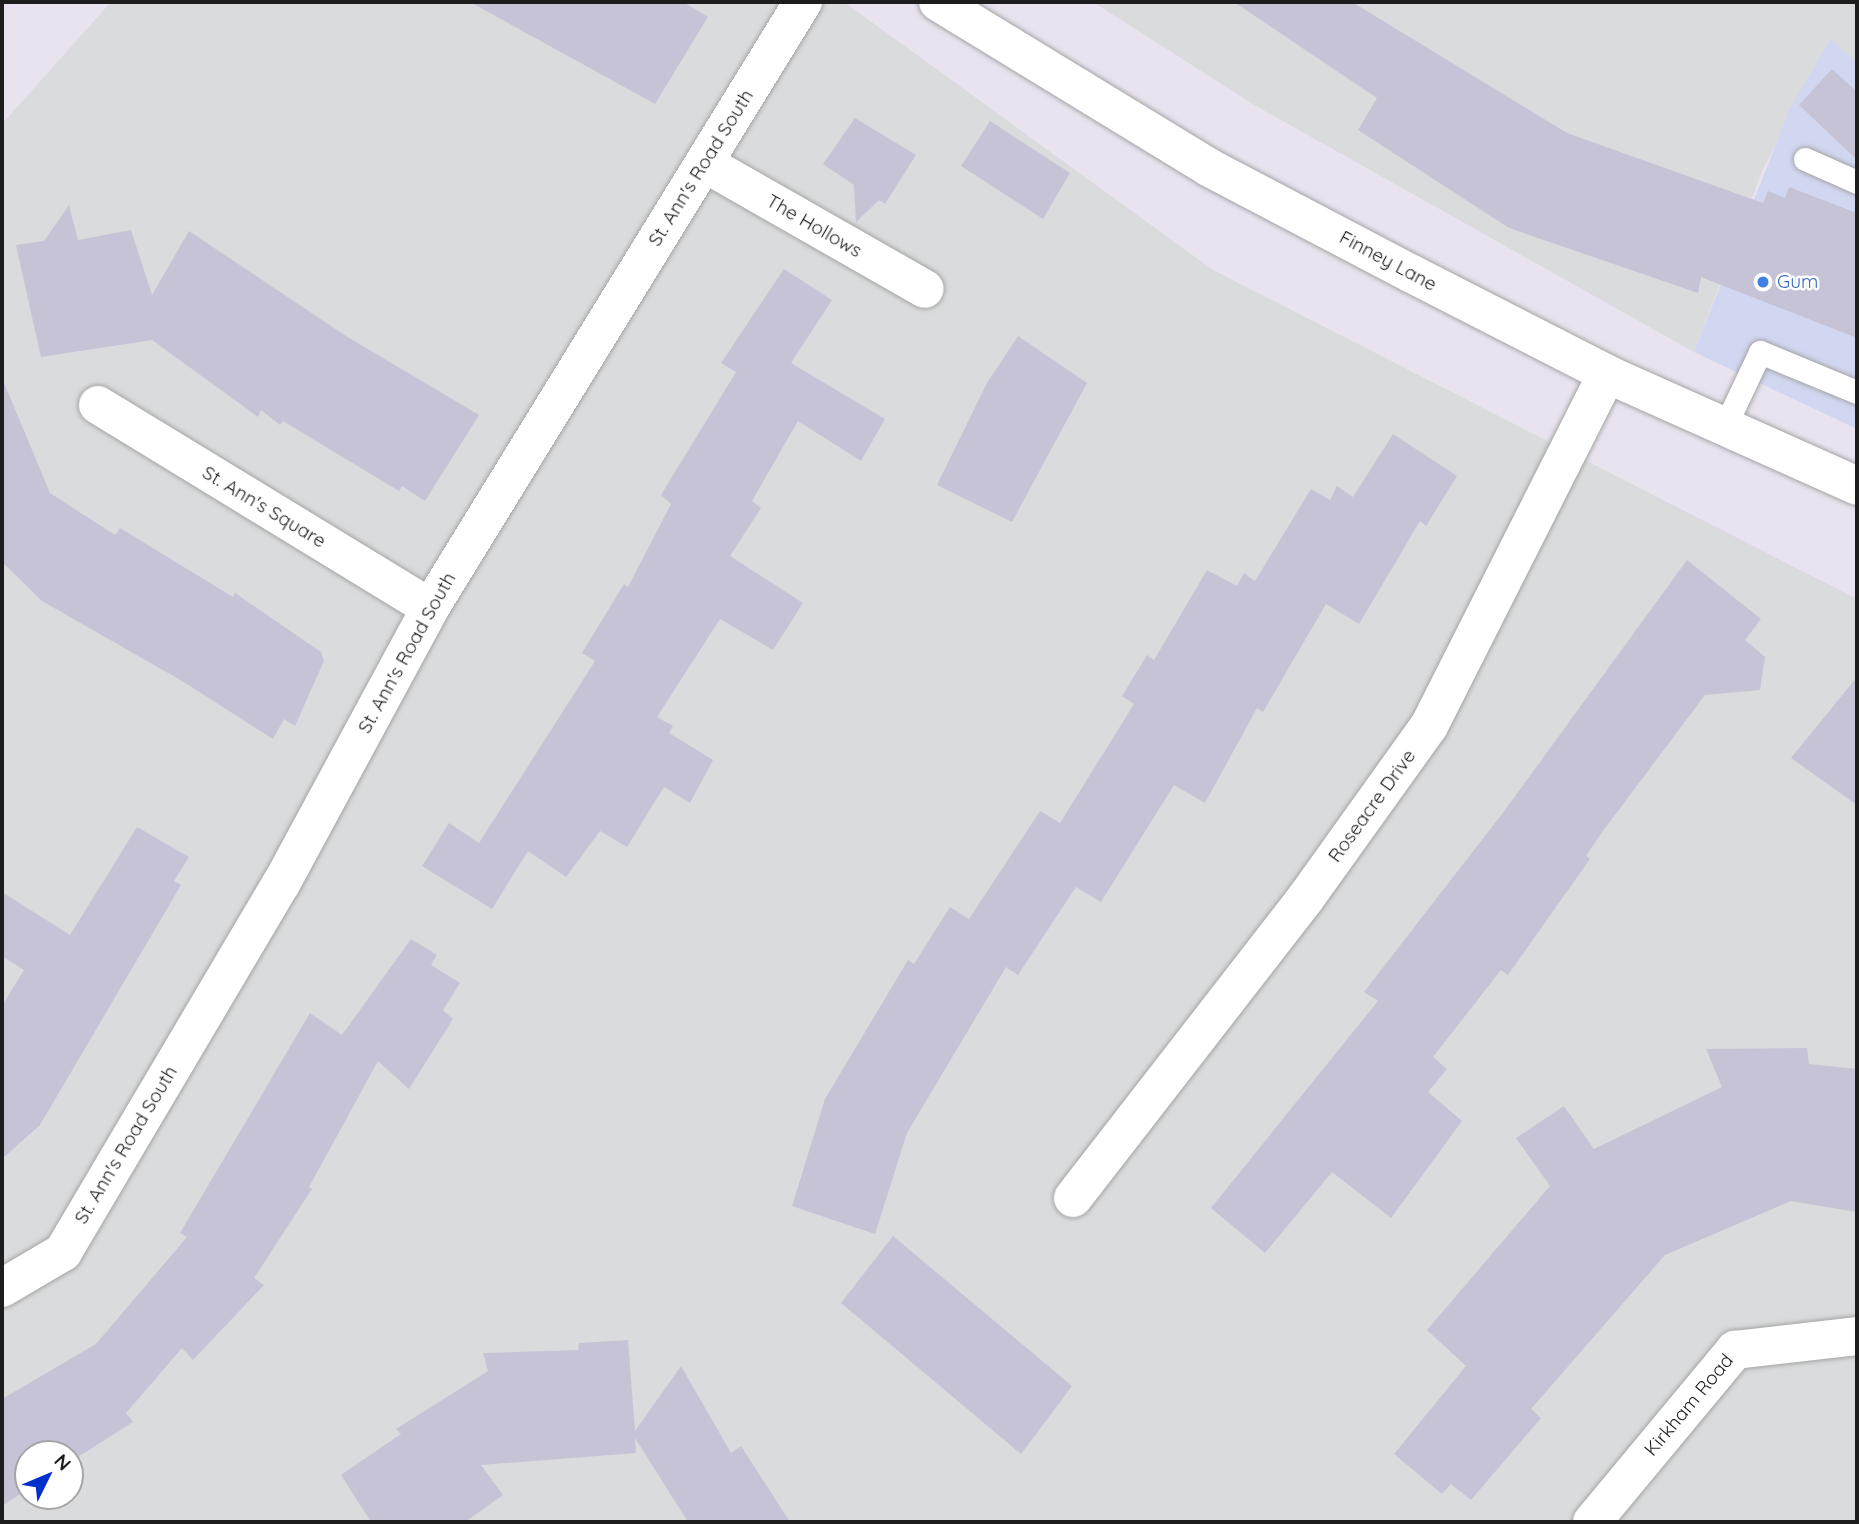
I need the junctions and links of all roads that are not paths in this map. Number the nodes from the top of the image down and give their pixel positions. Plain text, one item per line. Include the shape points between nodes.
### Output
1 (803, 2) edge
2 (938, 2) edge
3 (1805, 159) dead end
4 (704, 163) junction
5 (1857, 182) edge
6 (925, 289) dead end
7 (1607, 374) junction
8 (1857, 392) edge
9 (98, 405) dead end
10 (1725, 426) junction
11 (1857, 485) edge
12 (430, 608) junction
13 (1073, 1198) dead end
14 (2, 1288) edge
15 (1857, 1336) edge
16 (1592, 1522) edge

1 - 4 street, St. Ann's Road South
2 - 7 street, Finney Lane via 1208,167
3 - 5 lane
4 - 6 street, The Hollows
4 - 12 street, St. Ann's Road South
7 - 10 street, Finney Lane
7 - 13 street, Roseacre Drive via 1429,726 1305,899
8 - 10 lane via 1760,352
9 - 12 street, St. Ann's Square
10 - 11 street, Finney Lane
12 - 14 street, St. Ann's Road South via 281,884 63,1252
15 - 16 street, Kirkham Road via 1735,1350

